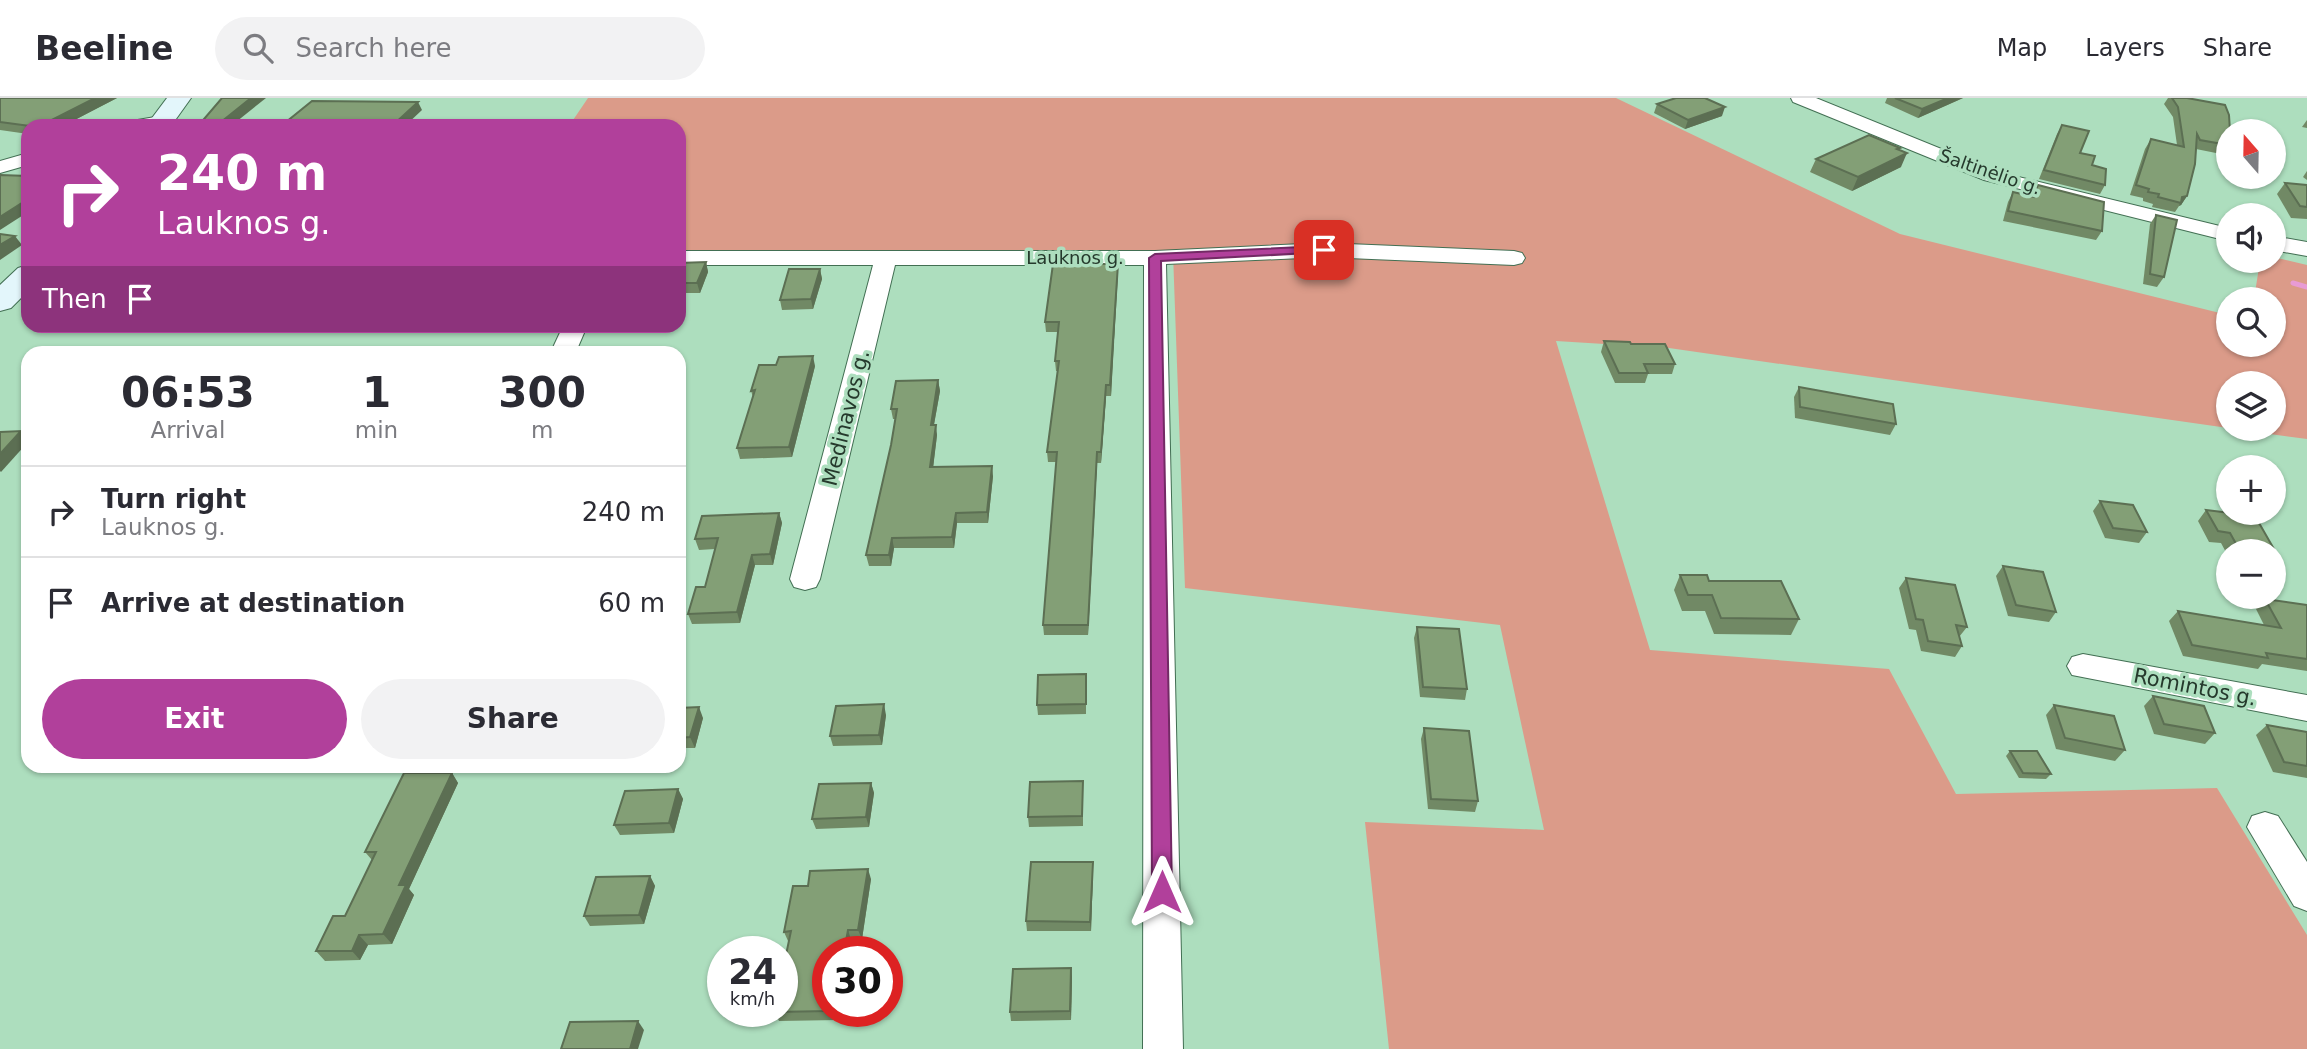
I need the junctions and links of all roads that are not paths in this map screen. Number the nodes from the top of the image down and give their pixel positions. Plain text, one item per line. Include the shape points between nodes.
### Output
1 (179, 98) edge
2 (1800, 98) edge
3 (163, 119) edge
4 (21, 161) edge
5 (0, 167) edge
6 (2216, 232) edge
7 (2286, 245) edge
8 (2307, 249) edge
9 (886, 257) junction
10 (686, 258) edge
11 (1155, 258) junction
12 (1514, 258) dead end
13 (21, 281) edge
14 (0, 302) edge
15 (805, 579) dead end
16 (2083, 666) dead end
17 (2307, 708) edge
18 (2265, 827) dead end
19 (2307, 894) edge
20 (1163, 1049) edge

1 - 3 main road
2 - 6 street, Šaltinėlio g. via 1991,176
4 - 5 street
7 - 8 street
9 - 10 street, Lauknos g.
9 - 11 street, Lauknos g.
9 - 15 street, Medinavos g.
11 - 12 street, Lauknos g. via 1324,250
11 - 20 street
13 - 14 main road
16 - 17 street, Romintos g.
18 - 19 street

